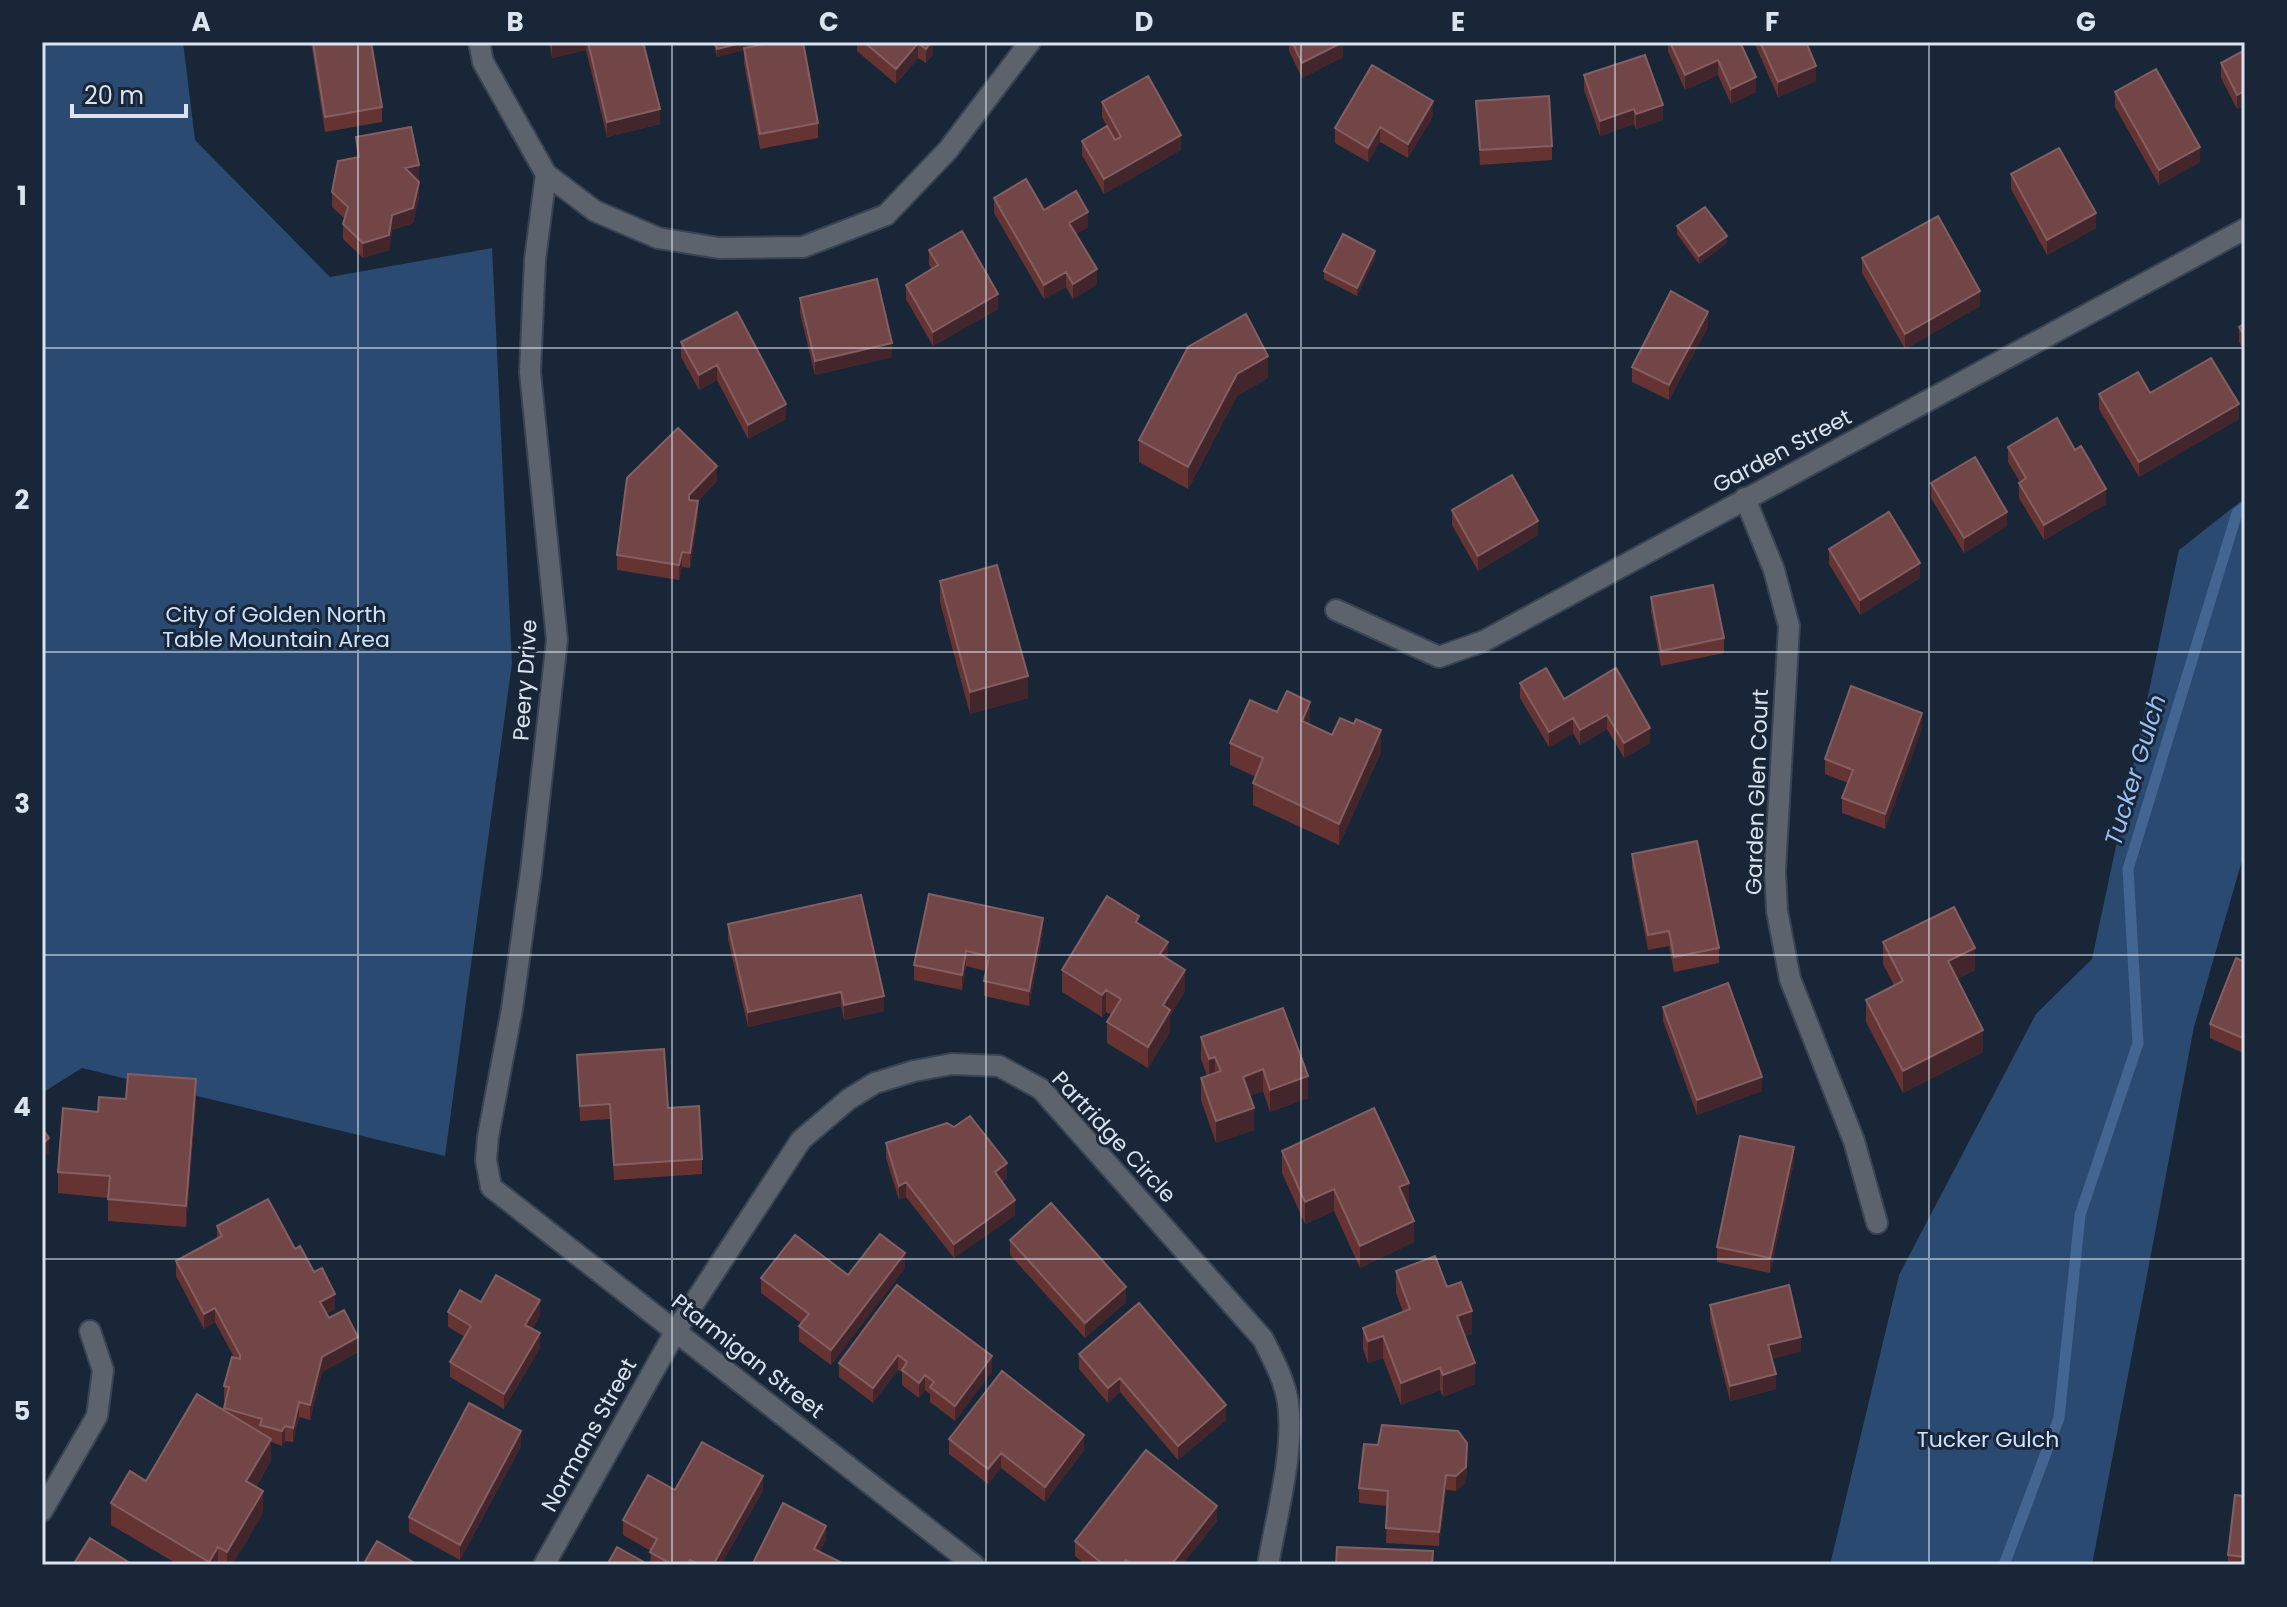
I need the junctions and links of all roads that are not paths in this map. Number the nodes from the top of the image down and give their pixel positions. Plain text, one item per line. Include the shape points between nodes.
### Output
1 (479, 42) edge
2 (1030, 42) edge
3 (546, 174) junction
4 (2245, 229) edge
5 (1745, 498) junction
6 (1336, 610) dead end
7 (491, 1187) joint
8 (1877, 1223) dead end
9 (677, 1329) junction
10 (90, 1331) dead end
11 (42, 1511) edge
12 (952, 1558) edge
13 (544, 1565) edge
14 (974, 1565) edge
15 (1268, 1565) edge

1 - 3 street via 483,62
2 - 3 street via 948,150 886,215 803,247 719,248 658,238 595,211
3 - 7 street, Peery Drive via 535,260 530,372 557,640 529,887 488,1137
4 - 5 street, Garden Street
5 - 6 street, Garden Street via 1484,641 1439,657
5 - 8 street, Garden Glen Court via 1774,570 1789,626 1777,911 1790,979 1854,1141
7 - 9 street, Ptarmigan Street
9 - 12 street, Ptarmigan Street
9 - 13 street, Normans Street
9 - 15 street, Partridge Circle via 801,1140 849,1099 875,1083 914,1071 952,1064 999,1066 1041,1089 1075,1124 1263,1339 1289,1404
10 - 11 street via 103,1370 97,1416
12 - 14 street, Ptarmigan Street

